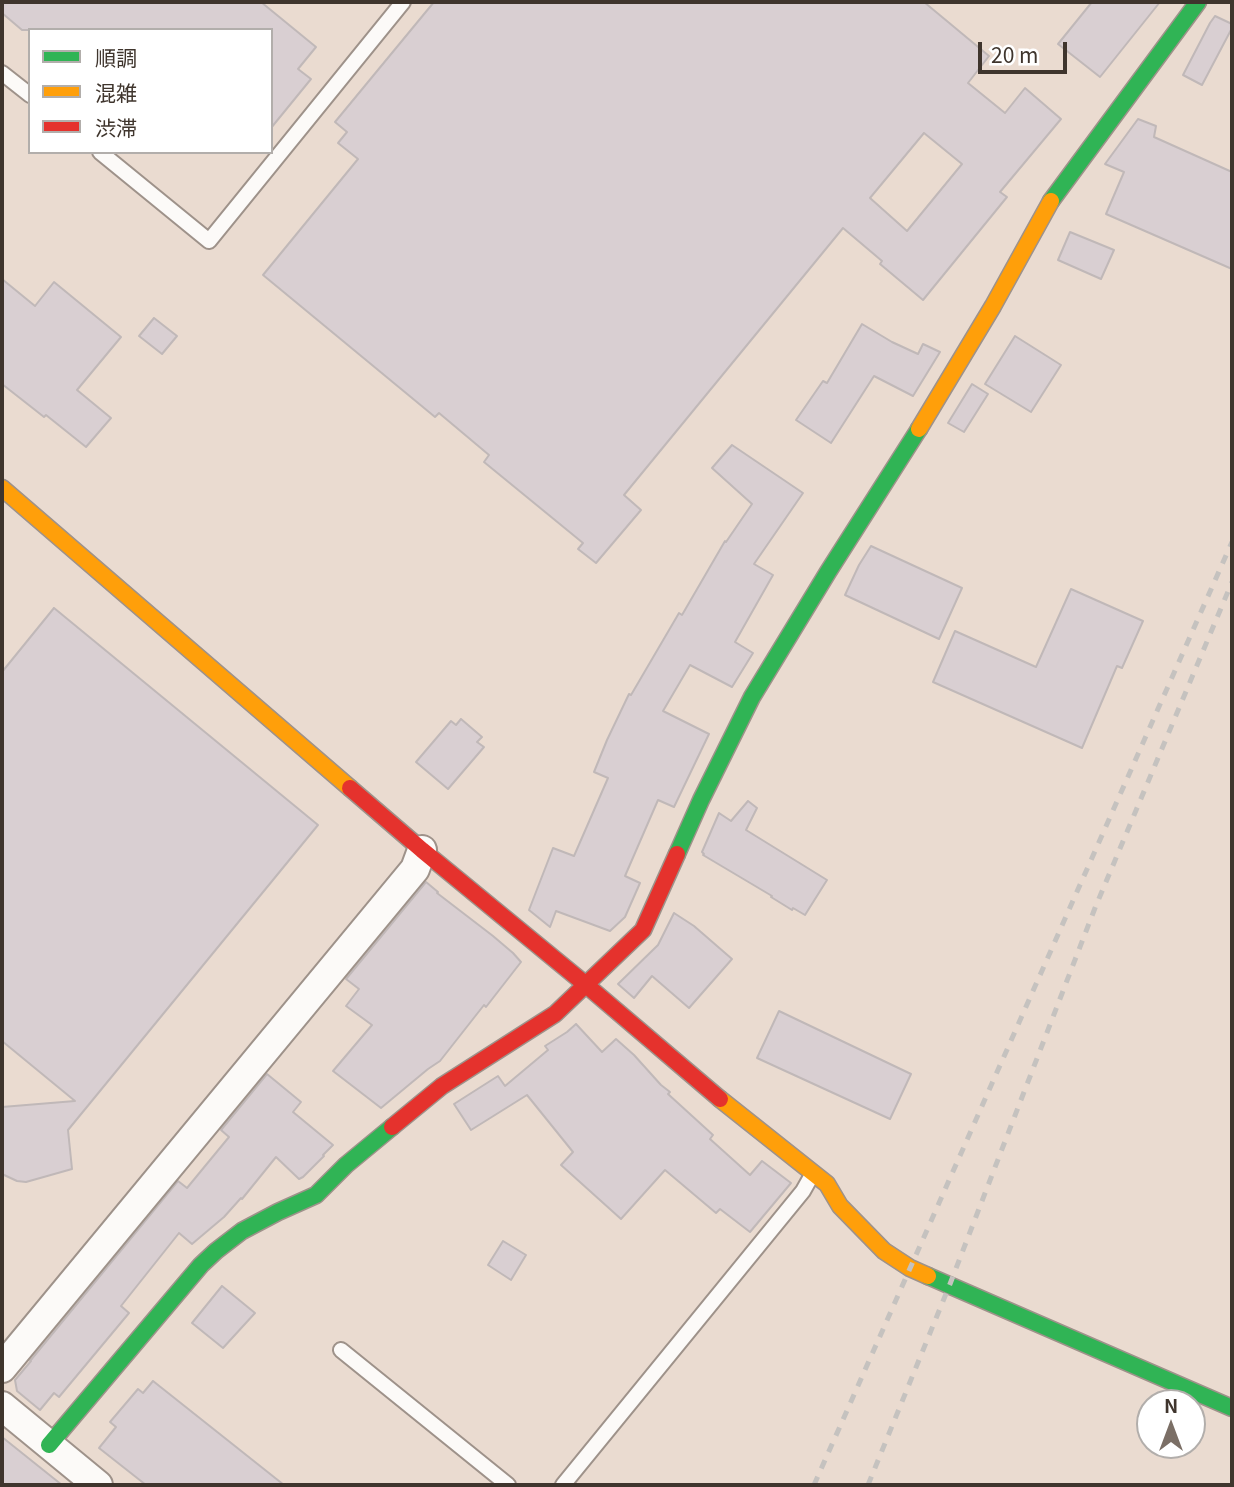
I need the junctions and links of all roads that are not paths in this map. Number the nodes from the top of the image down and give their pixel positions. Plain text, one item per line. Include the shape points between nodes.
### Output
1 (403, 2) edge
2 (1198, 2) edge
3 (2, 73) edge
4 (28, 94) edge
5 (102, 154) edge
6 (2, 488) edge
7 (422, 850) junction
8 (585, 984) junction
9 (814, 1173) junction
10 (341, 1350) dead end
11 (2, 1368) edge
12 (2, 1406) edge
13 (1232, 1408) edge
14 (48, 1445) junction
15 (98, 1485) edge
16 (508, 1485) edge
17 (564, 1485) edge

1 - 5 lane via 209,241
2 - 8 street via 1053,197 993,306 752,697 643,930
3 - 4 lane
6 - 7 street
7 - 8 street
7 - 11 street via 415,869
8 - 9 street
8 - 14 street via 555,1014 442,1086 316,1195 242,1231 216,1251
9 - 13 street via 884,1251 911,1268
9 - 17 lane
10 - 16 lane
12 - 14 street
14 - 15 street

